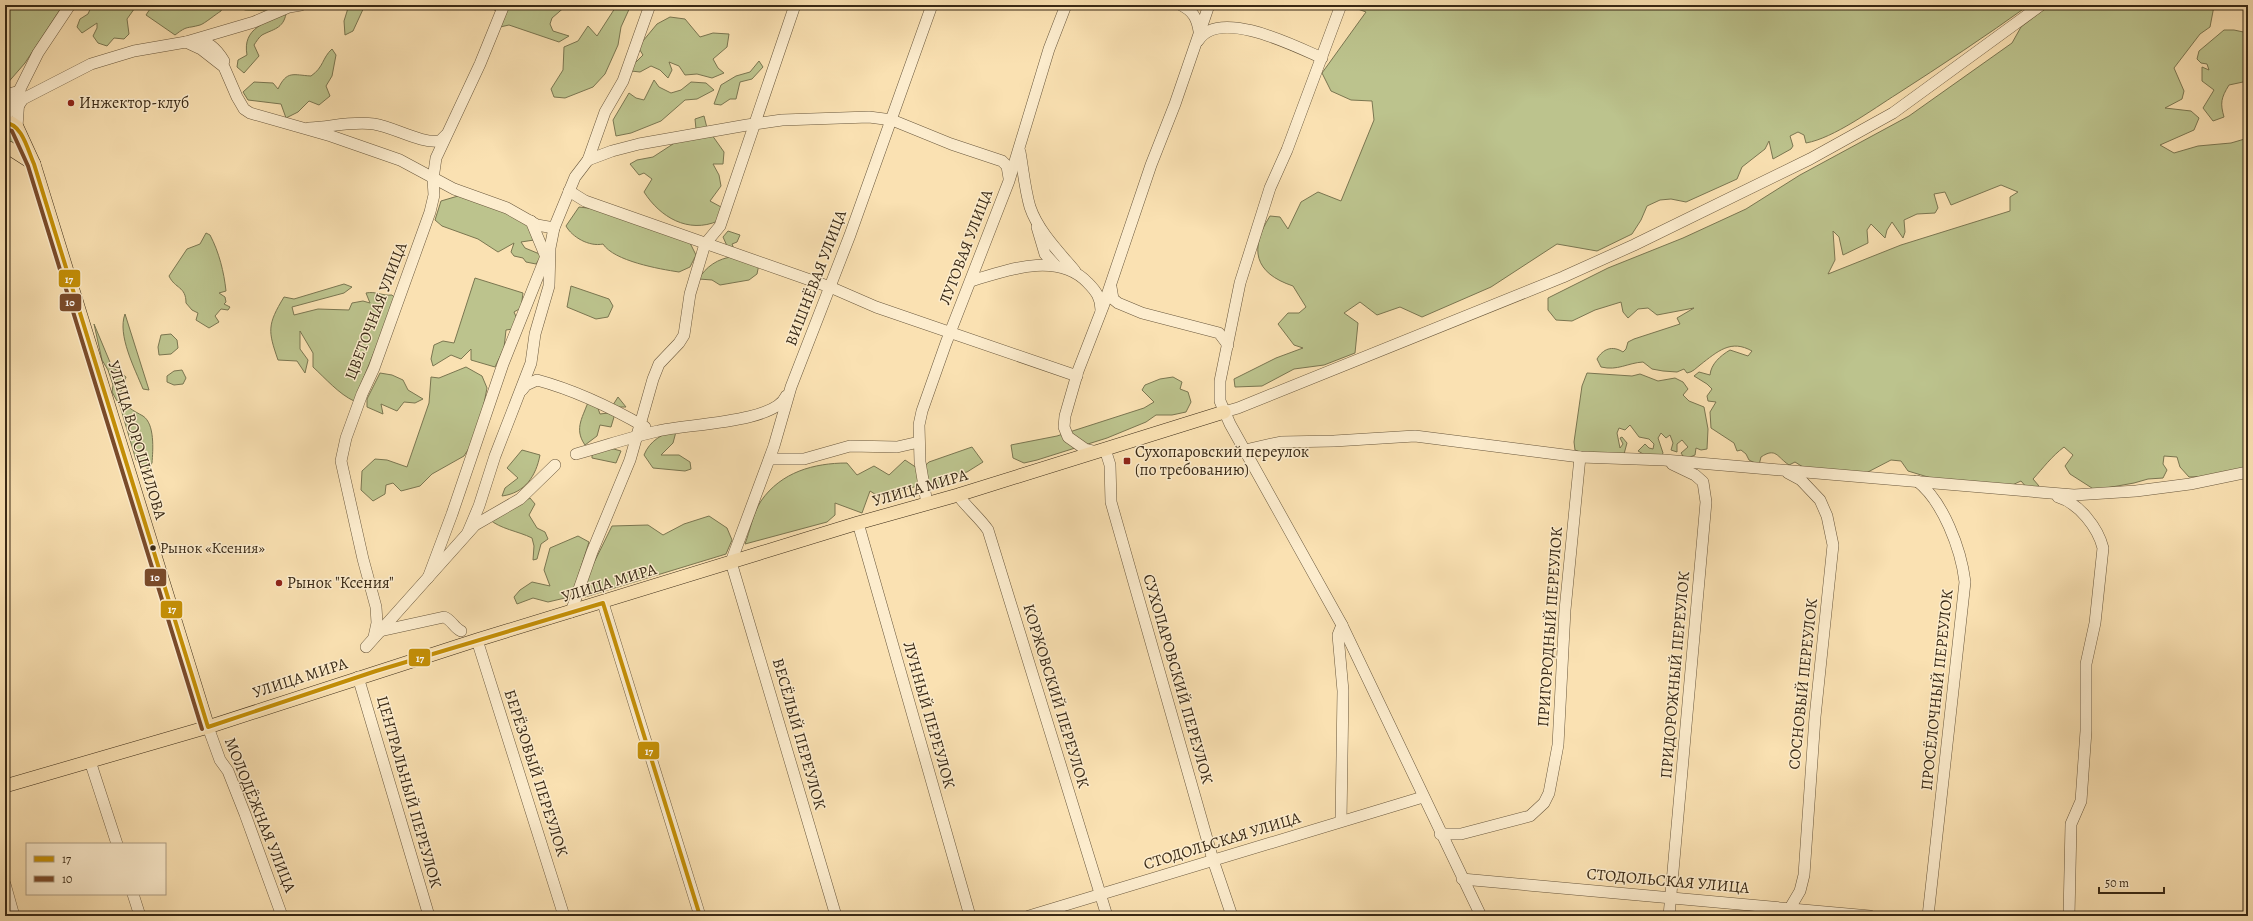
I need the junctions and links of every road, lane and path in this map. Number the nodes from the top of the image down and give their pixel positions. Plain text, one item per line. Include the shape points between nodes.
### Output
1 (70, 5) edge
2 (301, 5) edge
3 (504, 5) edge
4 (650, 5) edge
5 (795, 5) edge
6 (932, 5) edge
7 (1066, 5) edge
8 (1181, 5) edge
9 (1209, 5) edge
10 (1341, 5) edge
11 (2041, 5) edge
12 (1199, 31) junction
13 (186, 42) junction
14 (1195, 47) junction
15 (1322, 58) junction
16 (20, 91) junction
17 (5, 96) edge
18 (19, 105) junction
19 (5, 119) edge
20 (892, 120) junction
21 (755, 124) junction
22 (14, 127) edge
23 (300, 129) junction
24 (446, 134) junction
25 (7, 148) edge
26 (1020, 149) junction
27 (588, 160) junction
28 (34, 164) junction
29 (433, 177) junction
30 (1009, 181) junction
31 (569, 191) junction
32 (1034, 215) junction
33 (531, 221) junction
34 (554, 228) junction
35 (704, 244) junction
36 (547, 261) junction
37 (1056, 265) junction
38 (1078, 274) junction
39 (1111, 280) junction
40 (972, 281) junction
41 (830, 287) junction
42 (1101, 312) junction
43 (949, 333) junction
44 (1228, 345) junction
45 (1077, 376) junction
46 (791, 387) junction
47 (521, 391) junction
48 (1224, 412) junction
49 (640, 424) junction
50 (657, 431) junction
51 (637, 437) junction
52 (919, 442) junction
53 (1245, 450) junction
54 (1101, 451) junction
55 (576, 454) dead end
56 (1580, 457) junction
57 (770, 459) junction
58 (1664, 460) junction
59 (555, 465) dead end
60 (1784, 470) junction
61 (2248, 472) edge
62 (1917, 481) junction
63 (958, 495) junction
64 (2052, 495) junction
65 (927, 504) junction
66 (858, 523) junction
67 (468, 532) junction
68 (731, 562) junction
69 (428, 578) junction
70 (603, 603) junction
71 (571, 612) junction
72 (1342, 625) junction
73 (462, 631) dead end
74 (376, 634) junction
75 (477, 640) junction
76 (366, 647) dead end
77 (358, 677) junction
78 (208, 727) junction
79 (90, 761) junction
80 (5, 786) edge
81 (1423, 797) junction
82 (1341, 822) junction
83 (1440, 834) junction
84 (117, 843) edge
85 (1213, 860) junction
86 (1462, 879) junction
87 (5, 884) edge
88 (1101, 894) junction
89 (133, 895) edge
90 (1671, 896) junction
91 (1791, 912) edge
92 (14, 916) edge
93 (140, 916) edge
94 (282, 916) edge
95 (429, 916) edge
96 (564, 916) edge
97 (700, 916) edge
98 (836, 916) edge
99 (970, 916) edge
100 (1029, 916) edge
101 (1108, 916) edge
102 (1232, 916) edge
103 (1481, 916) edge
104 (1669, 916) edge
105 (1870, 916) edge
106 (1928, 916) edge
107 (2069, 916) edge

1 - 16 street via 38,53
2 - 13 street
3 - 24 street, ЦВЕТОЧНАЯ УЛИЦА via 480,64
4 - 27 street via 626,74 605,112
5 - 21 street
6 - 20 street, ВИШНЁВАЯ УЛИЦА
7 - 26 street, ЛУГОВАЯ УЛИЦА via 1049,49
8 - 12 street via 1192,12 1198,21
9 - 12 street
10 - 15 street
11 - 48 street via 1893,113 1810,159 1641,242 1563,277
12 - 14 street
13 - 18 street via 134,51 91,64 23,99
13 - 23 street via 201,40 221,56 233,90 244,110 258,117
14 - 15 street via 1203,34 1221,27 1232,27 1284,42
14 - 39 street
15 - 44 street via 1280,169 1270,188 1240,283
16 - 17 street
16 - 18 street
16 - 19 street
18 - 22 street
20 - 21 street via 869,117 782,120
20 - 30 street via 1002,161 1010,173
20 - 41 street, ВИШНЁВАЯ УЛИЦА
21 - 27 street via 639,144
21 - 35 street via 720,226
22 - 25 main road via 18,141
22 - 28 main road, УЛИЦА ВОРОШИЛОВА
23 - 24 street via 363,123 390,127 429,141 440,141
23 - 29 street via 388,155
24 - 29 street, ЦВЕТОЧНАЯ УЛИЦА via 436,158
25 - 28 main road
26 - 30 street, ЛУГОВАЯ УЛИЦА
26 - 32 street via 1030,206
27 - 31 street
28 - 78 main road, УЛИЦА ВОРОШИЛОВА
29 - 33 street via 454,189 512,210
29 - 74 street, ЦВЕТОЧНАЯ УЛИЦА via 434,195 430,212 380,353 346,438 341,461 376,607
30 - 40 street, ЛУГОВАЯ УЛИЦА
31 - 34 street
31 - 35 street via 585,202
32 - 37 street via 1045,254
32 - 38 street via 1052,243
33 - 34 street
33 - 36 street
34 - 36 street
35 - 41 street
35 - 49 street via 690,294 684,335 659,364
36 - 47 street via 547,297 535,334 531,363
36 - 69 street via 503,364
37 - 38 street
37 - 40 street via 1011,270
38 - 42 street via 1097,293
39 - 42 street
39 - 44 street via 1110,293 1112,299 1118,303 1142,313 1219,333
40 - 43 street, ЛУГОВАЯ УЛИЦА
41 - 43 street via 876,307
41 - 46 street, ВИШНЁВАЯ УЛИЦА
42 - 45 street
43 - 45 street
43 - 52 street, ЛУГОВАЯ УЛИЦА via 922,411
44 - 48 street via 1220,381 1220,401
45 - 54 street via 1064,427 1068,437 1075,444 1085,449
46 - 50 street via 785,400 767,412 723,422
46 - 57 street, ВИШНЁВАЯ УЛИЦА
47 - 49 street via 526,385 537,380 547,382 583,396
47 - 67 street via 495,456 480,506
48 - 53 street
48 - 54 main road, УЛИЦА МИРА
49 - 50 street
49 - 51 street
50 - 51 street
51 - 55 street
51 - 71 street
52 - 57 street via 897,447 850,446 804,459
52 - 65 street, ЛУГОВАЯ УЛИЦА
53 - 56 street via 1280,442 1415,436
53 - 72 street
54 - 63 main road, УЛИЦА МИРА
54 - 85 street, СУХОПАРОВСКИЙ ПЕРЕУЛОК via 1110,465 1112,502
56 - 58 street
56 - 83 street, ПРИГОРОДНЫЙ ПЕРЕУЛОК via 1565,610 1558,745 1552,787 1547,798 1532,815 1458,835
57 - 68 street, ВИШНЁВАЯ УЛИЦА
58 - 60 street
58 - 90 street, ПРИДОРОЖНЫЙ ПЕРЕУЛОК via 1695,475 1703,482 1706,493
59 - 67 street via 520,499 485,518
60 - 62 street
60 - 91 street, СОСНОВЫЙ ПЕРЕУЛОК via 1801,480 1820,500 1833,545 1814,717 1804,875
61 - 64 street via 2190,484 2136,491
62 - 64 street
62 - 106 street, ПРОСЁЛОЧНЫЙ ПЕРЕУЛОК via 1938,505 1956,548 1965,582
63 - 65 main road, УЛИЦА МИРА
63 - 88 street, КОРЖОВСКИЙ ПЕРЕУЛОК via 988,530
64 - 107 street via 2063,498 2081,513 2100,537 2102,548 2095,623 2086,664 2086,731 2081,801 2071,824
65 - 66 main road, УЛИЦА МИРА
66 - 68 main road, УЛИЦА МИРА
66 - 99 street, ЛУННЫЙ ПЕРЕУЛОК
67 - 69 street
68 - 70 main road, УЛИЦА МИРА
68 - 98 street, ВЕСЁЛЫЙ ПЕРЕУЛОК
69 - 74 street
70 - 71 main road, УЛИЦА МИРА
70 - 97 street
71 - 75 main road, УЛИЦА МИРА
72 - 81 street
72 - 82 street via 1338,635 1343,691
73 - 74 street via 444,617
74 - 76 street
75 - 77 main road, УЛИЦА МИРА
75 - 96 street, БЕРЁЗОВЫЙ ПЕРЕУЛОК
77 - 78 main road, УЛИЦА МИРА
77 - 95 street, ЦЕНТРАЛЬНЫЙ ПЕРЕУЛОК
78 - 79 main road, УЛИЦА МИРА
78 - 94 street, МОЛОДЁЖНАЯ УЛИЦА via 245,814
79 - 80 main road, УЛИЦА МИРА
79 - 84 street
81 - 82 street, СТОДОЛЬСКАЯ УЛИЦА
81 - 83 street
82 - 85 street, СТОДОЛЬСКАЯ УЛИЦА
83 - 86 street
85 - 88 street, СТОДОЛЬСКАЯ УЛИЦА
85 - 102 street, СУХОПАРОВСКИЙ ПЕРЕУЛОК
86 - 90 street, СТОДОЛЬСКАЯ УЛИЦА
86 - 103 street
87 - 92 street
88 - 100 street, СТОДОЛЬСКАЯ УЛИЦА
88 - 101 street, КОРЖОВСКИЙ ПЕРЕУЛОК
89 - 93 street
90 - 91 street, СТОДОЛЬСКАЯ УЛИЦА
90 - 104 street, ПРИДОРОЖНЫЙ ПЕРЕУЛОК
91 - 105 street, СТОДОЛЬСКАЯ УЛИЦА

